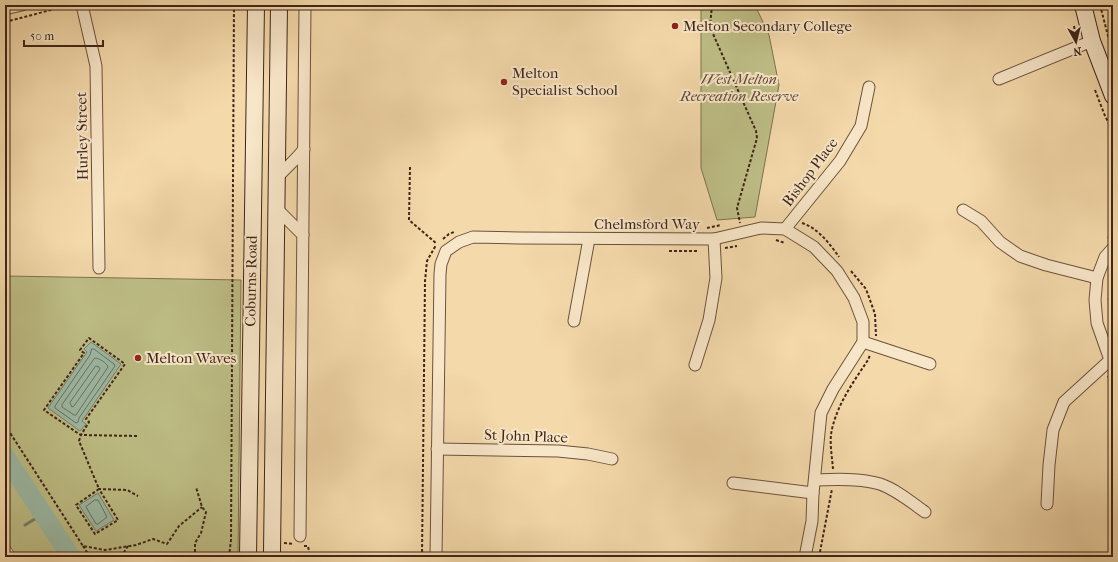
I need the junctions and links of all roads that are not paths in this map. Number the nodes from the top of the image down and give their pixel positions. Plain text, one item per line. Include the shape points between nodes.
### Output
1 (22, 5) edge
2 (82, 5) edge
3 (256, 5) edge
4 (279, 5) edge
5 (305, 5) edge
6 (1083, 5) edge
7 (5, 10) edge
8 (1092, 41) junction
9 (999, 79) dead end
10 (869, 87) dead end
11 (1113, 96) edge
12 (304, 149) junction
13 (278, 177) junction
14 (277, 209) junction
15 (963, 210) dead end
16 (788, 225) junction
17 (303, 235) junction
18 (589, 239) junction
19 (715, 244) junction
20 (1113, 248) edge
21 (99, 268) dead end
22 (1097, 278) junction
23 (251, 313) junction
24 (276, 313) junction
25 (574, 321) dead end
26 (868, 344) junction
27 (1112, 362) edge
28 (930, 364) dead end
29 (695, 365) dead end
30 (437, 449) junction
31 (612, 460) dead end
32 (815, 480) junction
33 (733, 483) dead end
34 (813, 494) junction
35 (1047, 504) dead end
36 (925, 512) dead end
37 (300, 536) dead end
38 (248, 557) edge
39 (273, 557) edge
40 (436, 557) edge
41 (805, 557) edge

1 - 7 street
2 - 21 street, Hurley Street via 96,66
3 - 23 street, Coburns Road
4 - 13 street, Coburns Road
5 - 12 street
6 - 8 street
8 - 9 street
8 - 11 street
10 - 16 street, Bishop Place via 860,126 840,161
12 - 13 street
12 - 17 street
13 - 14 street, Coburns Road
14 - 17 street
14 - 24 street, Coburns Road
15 - 22 street via 981,221 1000,242 1020,256 1046,266
16 - 19 street, Chelmsford Way via 761,228
16 - 26 street, Chelmsford Way via 837,271 854,298
17 - 37 street
18 - 19 street, Chelmsford Way
18 - 25 street
18 - 30 street, Chelmsford Way via 473,236 446,251 440,274
19 - 29 street via 716,278 711,313
20 - 22 street via 1105,257
22 - 27 street via 1097,324
23 - 24 street
23 - 38 street, Coburns Road
24 - 39 street, Coburns Road
26 - 28 street
26 - 32 street via 833,389 821,413
27 - 35 street via 1064,402 1053,430
30 - 31 street, St John Place via 558,451
30 - 40 street, Chelmsford Way
32 - 34 street
32 - 36 street via 850,479 880,484 902,495
33 - 34 street
34 - 41 street via 812,521

